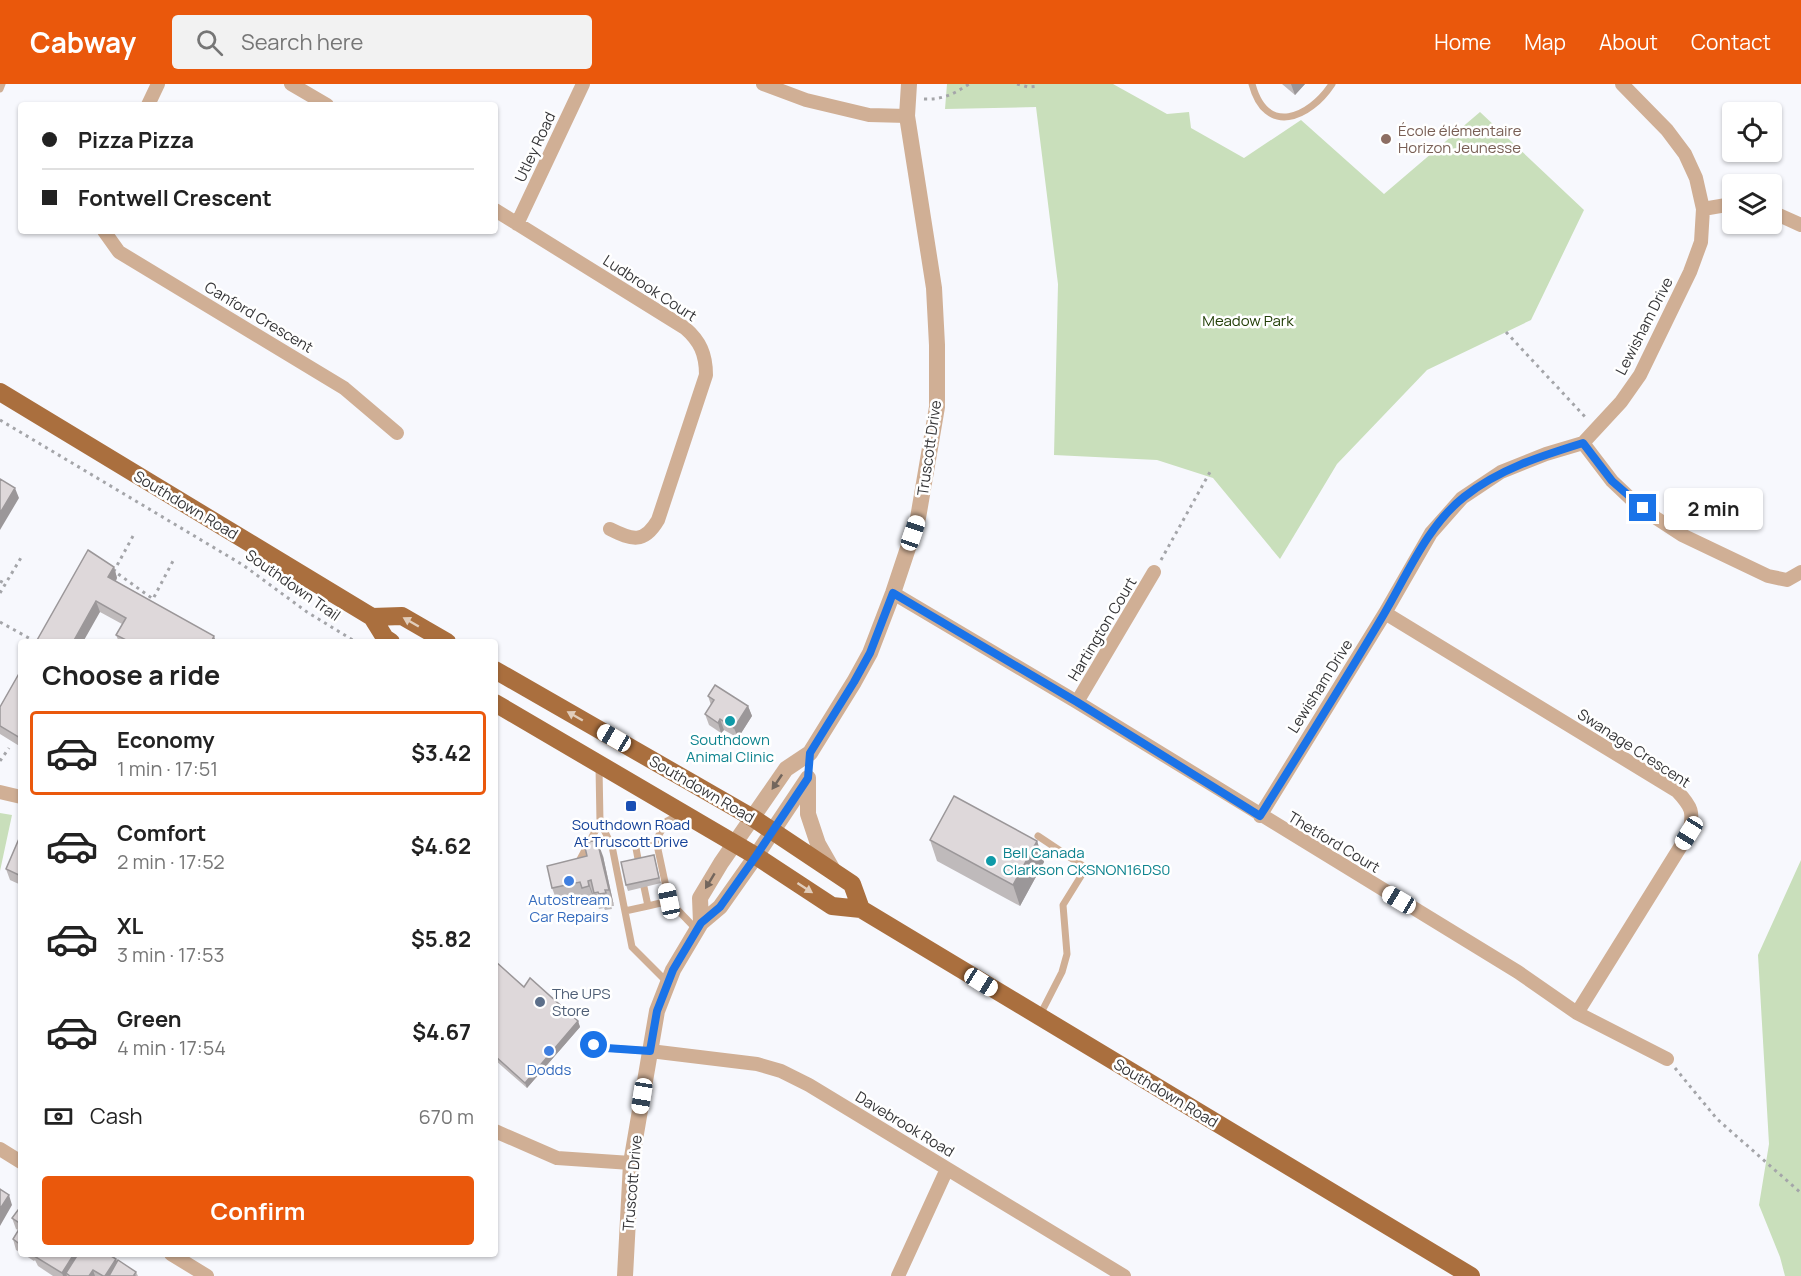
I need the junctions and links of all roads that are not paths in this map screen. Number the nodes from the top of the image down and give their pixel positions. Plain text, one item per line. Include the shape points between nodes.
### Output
1 (2, 84) edge
2 (158, 84) edge
3 (291, 84) edge
4 (583, 84) edge
5 (763, 84) edge
6 (1252, 84) edge
7 (1332, 84) edge
8 (1622, 84) edge
9 (0, 89) edge
10 (317, 90) edge
11 (909, 91) edge
12 (149, 102) edge
13 (907, 116) junction
14 (1722, 206) edge
15 (1703, 209) junction
16 (498, 212) edge
17 (1782, 216) edge
18 (517, 224) junction
19 (1801, 225) edge
20 (106, 234) edge
21 (0, 392) edge
22 (397, 433) dead end
23 (1583, 443) junction
24 (610, 529) dead end
25 (1154, 572) road end
26 (1801, 572) edge
27 (893, 593) junction
28 (1384, 613) junction
29 (372, 617) junction
30 (386, 639) edge
31 (442, 639) edge
32 (498, 672) edge
33 (1077, 702) junction
34 (498, 705) edge
35 (810, 753) junction
36 (598, 764) junction
37 (808, 778) junction
38 (0, 792) edge
39 (18, 795) edge
40 (682, 813) junction
41 (1260, 816) junction
42 (753, 818) junction
43 (600, 822) junction
44 (773, 832) junction
45 (1038, 836) dead end
46 (656, 840) junction
47 (635, 843) junction
48 (734, 843) junction
49 (612, 846) junction
50 (756, 856) junction
51 (639, 864) edge
52 (576, 866) edge
53 (834, 872) junction
54 (644, 887) edge
55 (669, 901) junction
56 (648, 906) junction
57 (861, 909) junction
58 (625, 911) junction
59 (699, 926) junction
60 (668, 983) junction
61 (1577, 1013) junction
62 (1039, 1017) junction
63 (594, 1045) dead end
64 (650, 1051) junction
65 (1667, 1059) road end
66 (498, 1132) edge
67 (0, 1149) edge
68 (18, 1160) edge
69 (631, 1163) junction
70 (947, 1169) junction
71 (176, 1257) edge
72 (207, 1276) edge
73 (625, 1276) edge
74 (898, 1276) edge
75 (1124, 1276) edge
76 (1471, 1276) edge

1 - 9 lane
2 - 12 street
3 - 10 street
4 - 18 street, Utley Road
5 - 13 street via 806,100 869,115
6 - 7 lane via 1256,99 1266,111 1289,117 1305,112
8 - 15 street, Lewisham Drive via 1685,154
11 - 13 street, Truscott Drive
13 - 27 street, Truscott Drive via 934,288 937,407 918,518
14 - 15 street
15 - 23 street, Lewisham Drive via 1701,242 1690,272 1640,375
16 - 18 street, Ludbrook Court
17 - 19 street
18 - 24 street, Ludbrook Court via 685,328 697,338 706,357 706,375 658,520 641,537 628,538
20 - 22 street, Canford Crescent via 119,252 344,388
21 - 29 main road, Southdown Road
23 - 26 street via 1631,499 1682,534 1768,576 1787,579
23 - 28 street, Lewisham Drive via 1501,472 1462,498 1431,533
25 - 33 street, Hartington Court
27 - 33 street, Thetford Court
27 - 35 street, Truscott Drive via 870,653
28 - 41 street, Lewisham Drive
28 - 61 street, Swanage Crescent via 1677,791 1687,802 1693,818 1689,833
29 - 30 main road, Southdown Road
31 -> 29 main road via 402,616
42 -> 32 main road, Southdown Road
33 - 41 street, Thetford Court
34 - 36 main road, Southdown Road
35 - 37 street, Truscott Drive
35 -> 42 street, Truscott Drive via 786,769
36 - 40 main road, Southdown Road
36 - 43 lane
37 - 44 street, Truscott Drive
37 - 53 street via 808,814 818,844
38 - 39 street
40 - 46 lane via 667,821
40 - 48 main road, Southdown Road
41 - 61 street, Thetford Court via 1518,972
42 - 44 main road, Southdown Road
42 - 48 street, Truscott Drive
43 - 49 lane
43 - 52 lane
44 - 50 street, Truscott Drive
44 - 53 main road, Southdown Road
45 - 62 lane via 1086,868 1063,904 1067,954
46 - 47 lane
46 - 55 lane
47 - 49 lane
47 - 51 lane
48 - 50 main road, Southdown Road
48 -> 59 street, Truscott Drive via 700,898
49 - 58 lane
50 -> 57 main road, Southdown Road via 832,906
50 - 59 street, Truscott Drive via 720,907
53 - 57 main road, Southdown Road via 852,884
54 - 56 lane
55 - 56 lane
55 - 59 lane
56 - 58 lane
57 - 62 main road, Southdown Road
58 - 60 lane via 632,947
59 - 60 street, Truscott Drive
60 - 64 street, Truscott Drive via 657,1011
61 - 65 street, Thetford Court
62 - 76 main road, Southdown Road
63 - 64 lane
64 - 69 street, Truscott Drive
64 - 70 street, Davebrook Road via 733,1060 781,1071
66 - 69 street via 557,1158
67 - 68 street
69 - 73 street, Truscott Drive
70 - 74 street
70 - 75 street, Davebrook Road
71 - 72 street

